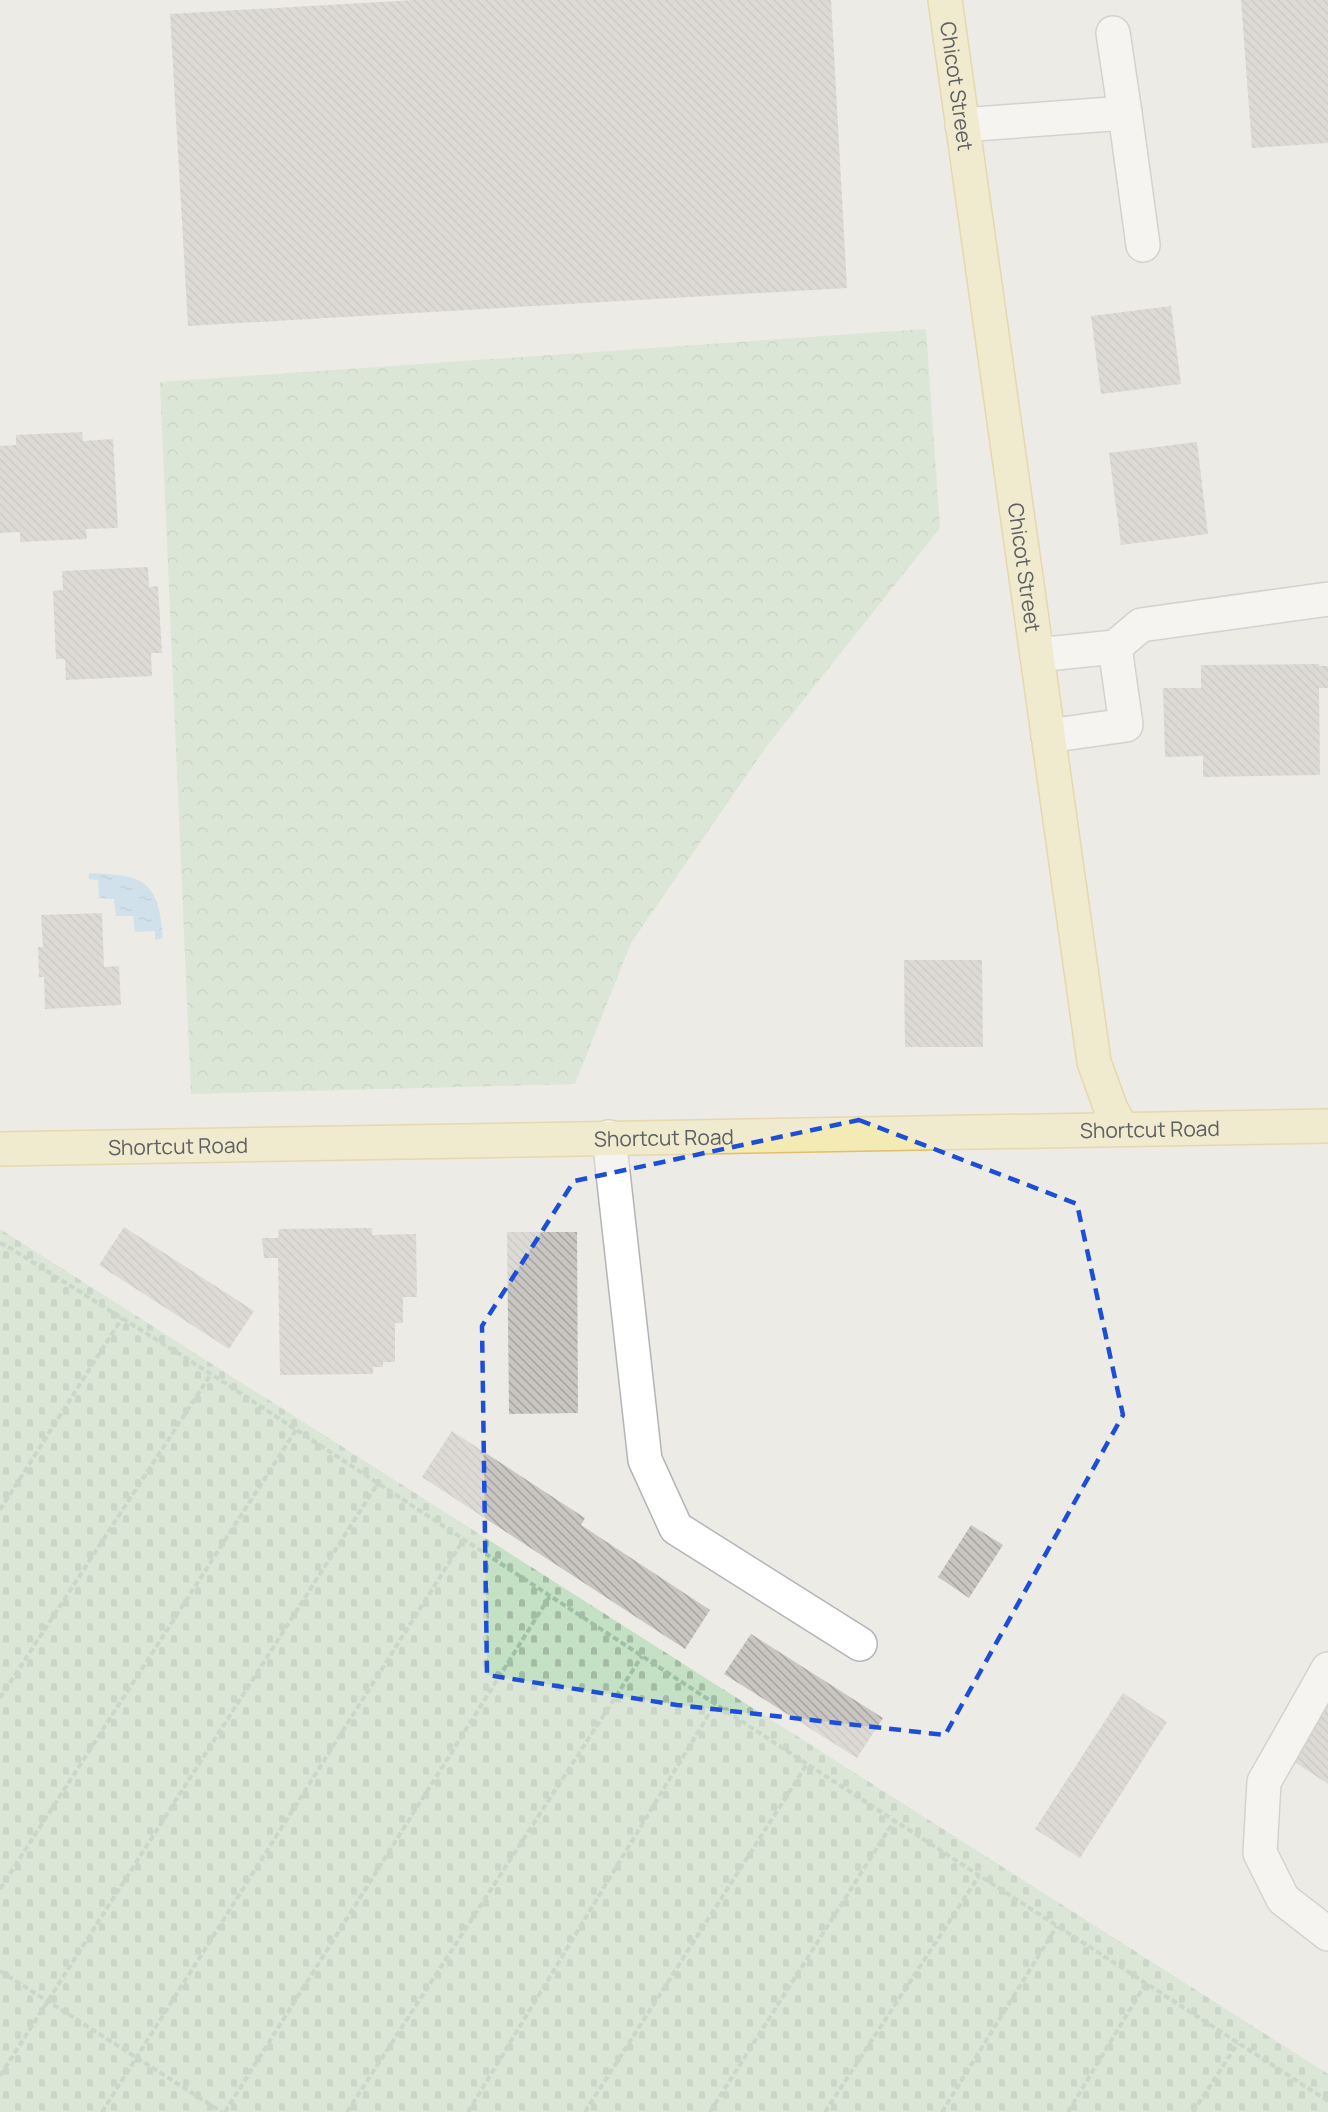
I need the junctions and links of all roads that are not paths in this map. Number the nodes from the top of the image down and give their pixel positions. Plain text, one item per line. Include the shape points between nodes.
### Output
1 (945, 0) edge
2 (1113, 33) dead end
3 (1125, 113) junction
4 (962, 125) junction
5 (1143, 245) dead end
6 (1328, 599) edge
7 (1115, 647) junction
8 (1037, 656) junction
9 (1048, 736) junction
10 (1328, 1126) edge
11 (1122, 1129) junction
12 (609, 1137) junction
13 (0, 1149) edge
14 (860, 1644) dead end
15 (1328, 1669) edge
16 (1328, 1934) edge

1 - 4 main road, Chicot Street
2 - 3 lane
3 - 4 lane
3 - 5 lane
4 - 8 main road, Chicot Street
6 - 7 lane via 1141,626
7 - 8 lane
7 - 9 lane via 1126,725
8 - 9 main road, Chicot Street
9 - 11 main road, Chicot Street via 1094,1062 1110,1109
10 - 11 main road, Shortcut Road
11 - 12 main road, Shortcut Road
12 - 13 main road, Shortcut Road
12 - 14 lane via 645,1460 676,1528
15 - 16 lane via 1264,1782 1260,1853 1283,1899

